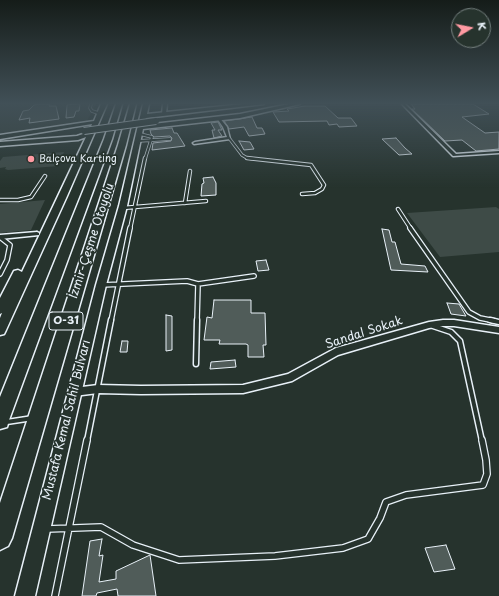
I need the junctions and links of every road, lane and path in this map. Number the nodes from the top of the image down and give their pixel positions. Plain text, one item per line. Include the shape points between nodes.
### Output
1 (33, 132) edge
2 (88, 132) edge
3 (105, 132) edge
4 (110, 132) edge
5 (125, 132) edge
6 (142, 132) edge
7 (143, 132) edge
8 (155, 132) edge
9 (227, 132) edge
10 (431, 132) edge
11 (85, 136) junction
12 (0, 137) edge
13 (170, 138) dead end
14 (229, 138) junction
15 (0, 141) edge
16 (195, 143) dead end
17 (0, 144) edge
18 (499, 152) edge
19 (190, 171) dead end
20 (45, 176) dead end
21 (302, 194) dead end
22 (0, 200) edge
23 (206, 201) dead end
24 (185, 203) junction
25 (136, 207) junction
26 (122, 208) junction
27 (398, 209) dead end
28 (37, 234) junction
29 (0, 237) edge
30 (0, 274) edge
31 (254, 276) dead end
32 (119, 284) junction
33 (198, 284) junction
34 (101, 285) junction
35 (0, 309) edge
36 (499, 322) edge
37 (429, 325) junction
38 (0, 330) edge
39 (499, 330) edge
40 (196, 364) dead end
41 (98, 389) junction
42 (74, 392) junction
43 (37, 417) junction
44 (0, 422) edge
45 (68, 528) junction
46 (40, 530) junction
47 (0, 538) edge
48 (25, 596) edge
49 (55, 596) edge

1 - 12 main road
2 - 11 main road
3 - 11 main road, bridge
4 - 44 highway, İzmir-Çeşme Otoyolu / O-31
5 - 43 highway, İzmir-Çeşme Otoyolu / O-31
6 - 26 main road, Mustafa Kemal Sahil Bulvarı
7 - 25 lane
8 - 13 lane
9 - 14 street
10 - 18 street via 455,155
11 - 15 main road
11 - 17 main road
11 - 28 main road
11 - 38 main road
14 - 16 street
14 - 21 lane via 247,158 311,165 324,185 316,193
19 - 24 lane
20 - 22 lane via 31,197
23 - 24 lane
24 - 25 lane
25 - 26 lane
25 - 32 lane
26 - 34 main road, Mustafa Kemal Sahil Bulvarı
27 - 36 lane via 469,312 480,318
28 - 29 street
28 - 35 main road
29 - 30 lane via 10,245
31 - 33 lane
32 - 33 lane via 187,280
32 - 34 lane
32 - 41 lane
33 - 40 lane
34 - 42 main road, Mustafa Kemal Sahil Bulvarı
37 - 39 street, Sandal Sokak via 443,323
37 - 41 street, Sandal Sokak via 336,352 289,378 243,389
37 - 45 lane via 451,332 460,341 486,460 487,474 483,485 406,495 386,502 368,539 343,548 275,556 179,560 133,545 100,527
41 - 42 street, Sandal Sokak
41 - 45 lane
42 - 46 main road, Mustafa Kemal Sahil Bulvarı
43 - 44 lane
43 - 47 highway, İzmir-Çeşme Otoyolu / O-31
45 - 46 lane
45 - 49 lane
46 - 48 main road, Mustafa Kemal Sahil Bulvarı

